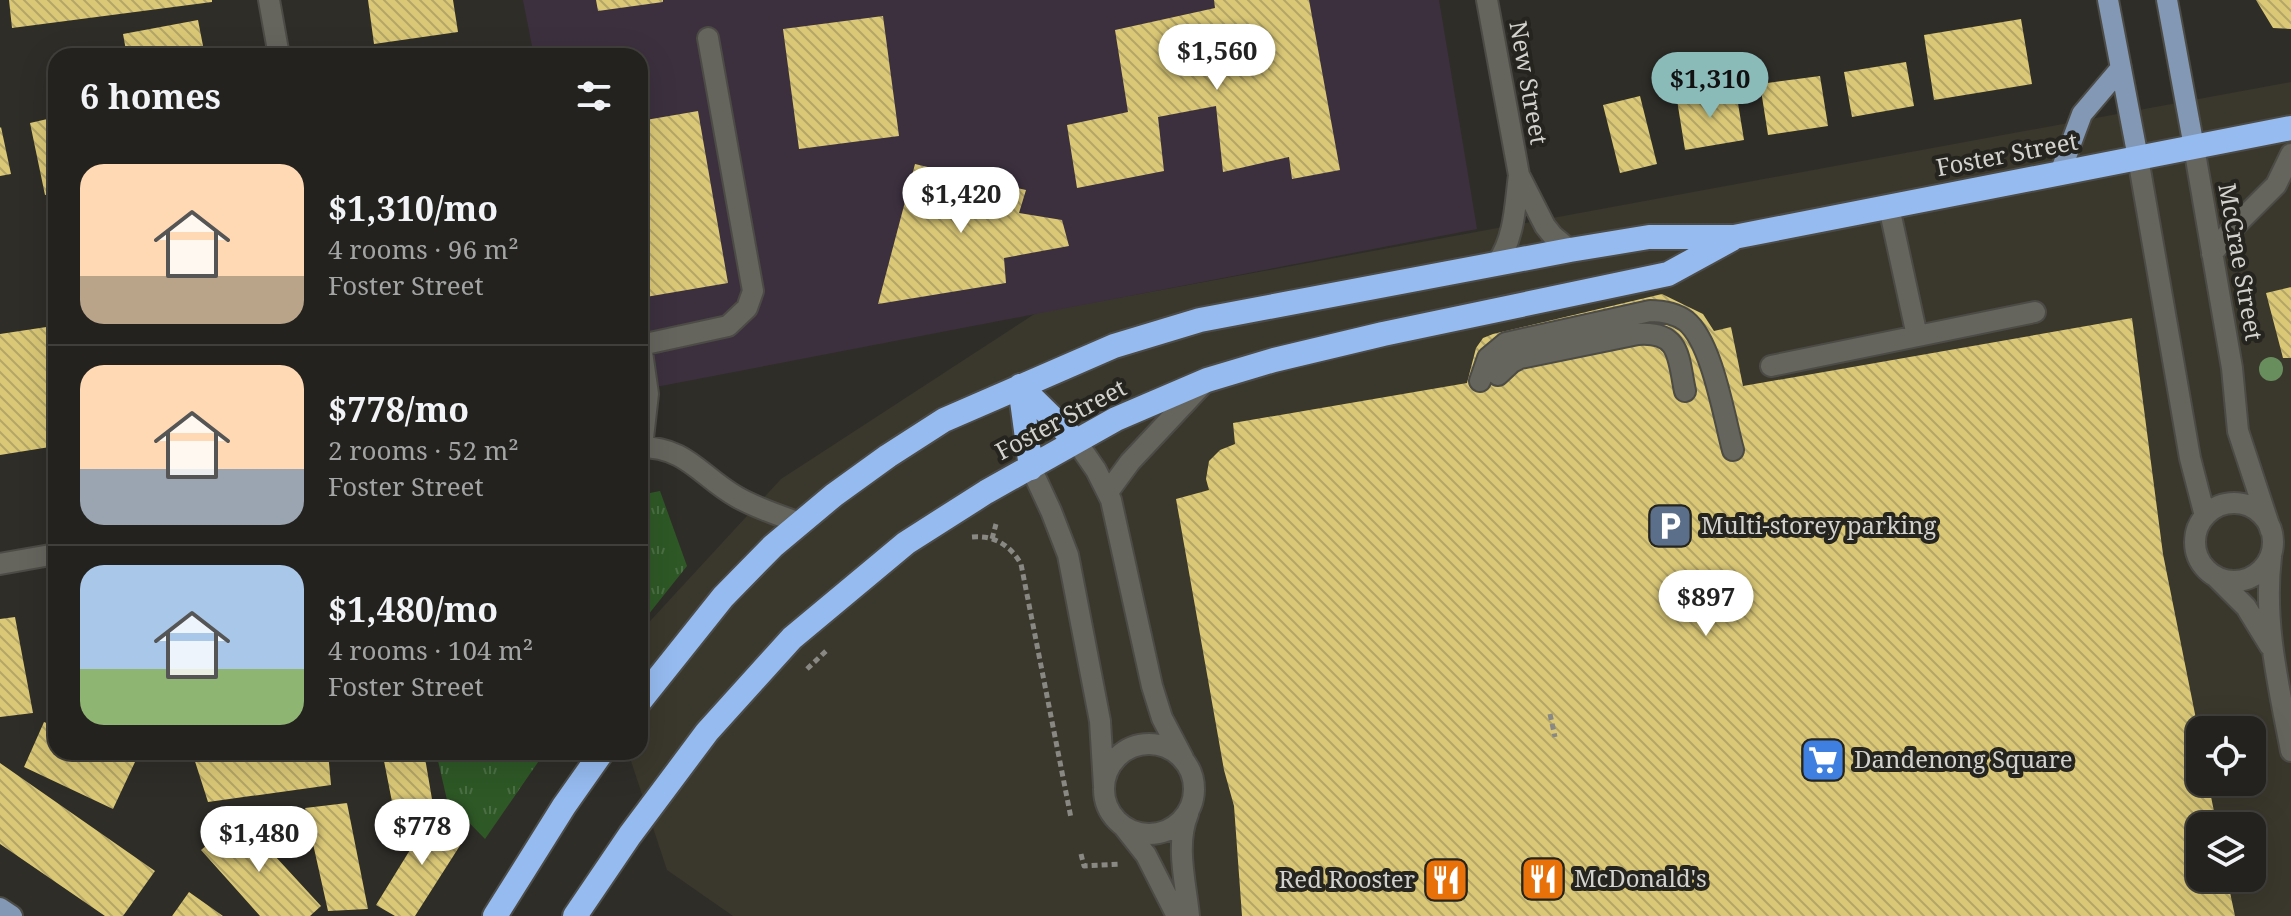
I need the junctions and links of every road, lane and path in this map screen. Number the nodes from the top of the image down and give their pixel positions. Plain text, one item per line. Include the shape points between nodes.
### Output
1 (269, 0) edge
2 (1487, 0) edge
3 (2108, 0) edge
4 (2167, 0) edge
5 (708, 38) dead end
6 (278, 48) edge
7 (2121, 68) junction
8 (2291, 128) edge
9 (2194, 147) junction
10 (2291, 154) edge
11 (2138, 158) junction
12 (2060, 173) junction
13 (1519, 175) junction
14 (1889, 207) junction
15 (1734, 237) junction
16 (1570, 250) junction
17 (2212, 254) junction
18 (1497, 263) junction
19 (2035, 312) dead end
20 (1917, 336) junction
21 (648, 343) edge
22 (1771, 366) dead end
23 (1207, 380) junction
24 (1020, 386) junction
25 (1685, 391) dead end
26 (1076, 441) junction
27 (648, 447) edge
28 (1733, 450) dead end
29 (1031, 468) junction
30 (1108, 492) junction
31 (2205, 516) junction
32 (800, 523) junction
33 (996, 524) dead end
34 (992, 539) junction
35 (2272, 540) junction
36 (964, 541) dead end
37 (48, 555) edge
38 (0, 564) edge
39 (2215, 576) junction
40 (2272, 649) junction
41 (827, 650) dead end
42 (804, 671) dead end
43 (648, 691) edge
44 (1550, 714) dead end
45 (1555, 737) dead end
46 (2291, 751) edge
47 (1183, 758) junction
48 (596, 760) edge
49 (1104, 786) junction
50 (1191, 807) junction
51 (1071, 818) dead end
52 (1123, 826) junction
53 (1081, 854) dead end
54 (1129, 869) dead end
55 (0, 908) edge
56 (12, 916) edge
57 (495, 916) edge
58 (575, 916) edge
59 (1177, 916) edge
60 (1189, 916) edge

1 - 6 street
2 - 13 street, New Street
3 - 7 main road
4 - 9 main road, McCrae Street
5 - 21 street via 753,291 747,308 728,326
7 - 11 main road
7 - 12 main road via 2082,114
8 - 9 highway, Foster Street
9 - 11 highway, Foster Street
9 - 17 street, McCrae Street
10 - 17 street via 2276,185
11 - 12 highway, Foster Street
11 - 31 street via 2190,458
12 - 14 highway, Foster Street
13 - 16 street, New Street via 1549,231
13 - 18 street, New Street via 1509,243
14 - 15 highway, Foster Street
14 - 20 street
15 - 16 highway, Foster Street via 1649,237
15 - 23 highway, Foster Street via 1668,274 1383,334
16 - 18 highway, Foster Street
17 - 35 street, McCrae Street via 2238,431
18 - 24 highway, Foster Street via 1200,320 1114,346
19 - 20 street
20 - 22 street
23 - 26 highway, Foster Street
23 - 30 street
24 - 26 highway
24 - 29 highway
24 - 32 highway, Foster Street via 944,420
25 - 28 street via 1675,347 1652,333 1520,358 1489,378 1488,358 1506,343 1663,311 1695,330
26 - 29 highway, Foster Street
26 - 30 street
27 - 32 street via 675,453 739,498
29 - 49 street via 1068,555 1100,721
29 - 58 highway, Foster Street via 906,543 792,638 707,732
30 - 47 street via 1157,704
31 - 35 street via 2226,503 2242,504 2263,516
31 - 39 street via 2195,535 2197,552
32 - 43 highway, Foster Street via 723,597
33 - 34 path
34 - 36 path
34 - 51 path via 1010,549 1021,564
35 - 39 street via 2261,570 2247,579
35 - 40 street, McCrae Street
37 - 38 street
39 - 40 street, McCrae Street via 2246,607
40 - 46 street, McCrae Street
41 - 42 path
44 - 45 path
47 - 49 street via 1157,744 1134,746 1115,758
47 - 50 street via 1194,782
48 - 57 highway
49 - 52 street via 1105,802
50 - 52 street via 1165,831 1143,834
50 - 60 street via 1181,840
52 - 59 street via 1146,855
53 - 54 path via 1084,866 1116,863
55 - 56 main road

